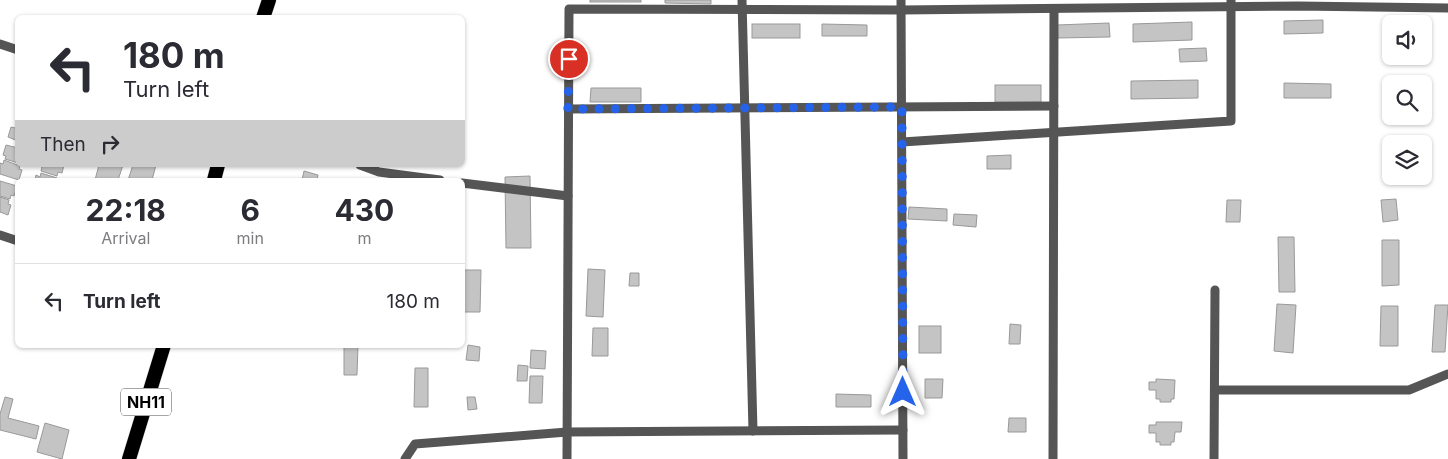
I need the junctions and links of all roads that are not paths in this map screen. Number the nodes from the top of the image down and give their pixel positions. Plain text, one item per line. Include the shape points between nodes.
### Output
1 (268, 0) edge
2 (742, 0) edge
3 (902, 0) edge
4 (1124, 4) edge
5 (1230, 4) edge
6 (1448, 8) edge
7 (1054, 9) junction
8 (742, 10) junction
9 (902, 10) junction
10 (264, 15) edge
11 (0, 44) edge
12 (15, 49) edge
13 (1054, 106) junction
14 (902, 107) junction
15 (745, 108) junction
16 (568, 109) junction
17 (1054, 133) junction
18 (902, 142) junction
19 (365, 167) edge
20 (425, 178) edge
21 (465, 183) edge
22 (568, 196) junction
23 (0, 235) edge
24 (15, 240) edge
25 (1215, 290) dead end
26 (163, 348) edge
27 (1448, 374) edge
28 (1215, 390) junction
29 (903, 430) junction
30 (753, 431) junction
31 (567, 432) junction
32 (129, 459) edge
33 (405, 459) edge
34 (567, 459) edge
35 (903, 459) edge
36 (1053, 459) edge
37 (1214, 459) edge

1 - 10 highway
2 - 8 street
3 - 9 street
4 - 5 street
4 - 7 street
5 - 6 street
5 - 17 street via 1231,121
7 - 9 street
7 - 13 street
8 - 9 street
8 - 15 street
8 - 16 street via 569,9
9 - 14 street
11 - 12 street
13 - 14 street
13 - 17 street
14 - 15 street
14 - 18 street
15 - 16 street
15 - 30 street
16 - 22 street
17 - 18 street
17 - 36 street
18 - 29 street
19 - 20 street
21 - 22 street
22 - 31 street
23 - 24 street
25 - 28 street
26 - 32 highway, NH11
27 - 28 street via 1409,390
28 - 37 street
29 - 30 street
29 - 35 street
30 - 31 street
31 - 33 street via 415,444
31 - 34 street

